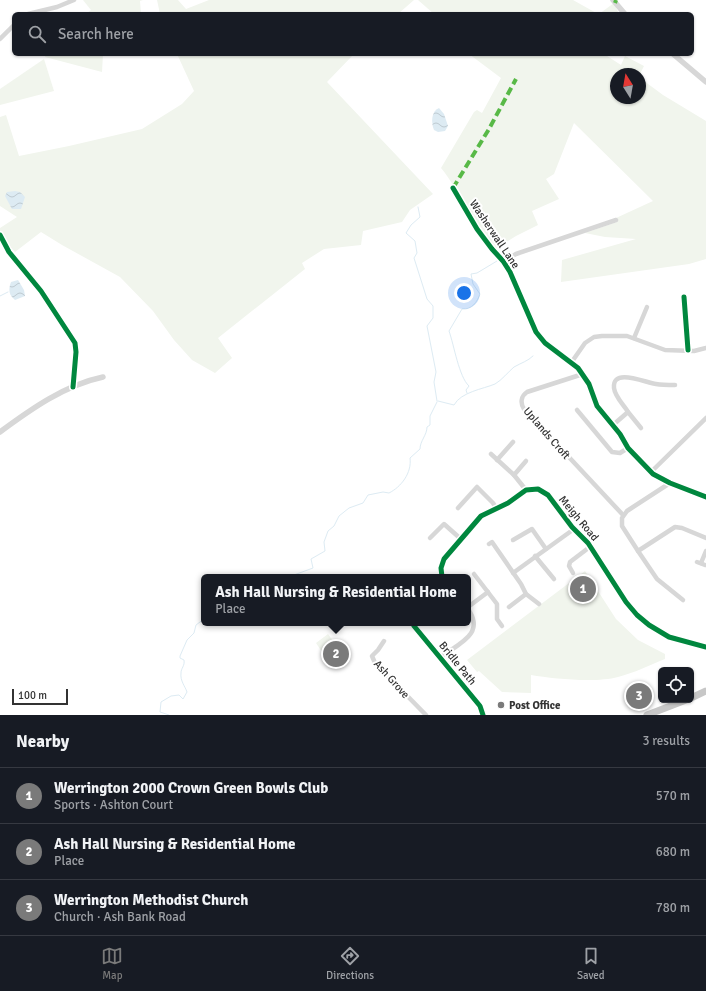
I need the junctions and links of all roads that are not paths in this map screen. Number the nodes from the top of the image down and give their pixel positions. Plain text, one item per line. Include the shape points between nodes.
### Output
1 (74, 0) edge
2 (613, 0) edge
3 (36, 12) edge
4 (622, 12) edge
5 (12, 27) edge
6 (0, 39) edge
7 (675, 56) edge
8 (706, 82) edge
9 (453, 188) dead end
10 (616, 220) dead end
11 (0, 235) edge
12 (503, 261) junction
13 (684, 297) dead end
14 (647, 307) dead end
15 (634, 338) junction
16 (706, 348) edge
17 (688, 350) junction
18 (571, 363) junction
19 (583, 374) junction
20 (103, 377) dead end
21 (675, 385) dead end
22 (73, 387) junction
23 (577, 410) dead end
24 (628, 412) junction
25 (706, 418) edge
26 (613, 425) junction
27 (641, 428) dead end
28 (0, 432) edge
29 (513, 442) dead end
30 (628, 448) junction
31 (491, 454) dead end
32 (497, 460) junction
33 (526, 461) dead end
34 (650, 472) junction
35 (514, 475) junction
36 (670, 483) junction
37 (526, 490) junction
38 (706, 497) edge
39 (458, 508) dead end
40 (496, 508) junction
41 (623, 515) junction
42 (574, 529) junction
43 (430, 538) dead end
44 (706, 538) edge
45 (462, 540) junction
46 (512, 540) dead end
47 (489, 544) dead end
48 (591, 546) junction
49 (546, 549) junction
50 (638, 551) junction
51 (706, 551) edge
52 (536, 556) junction
53 (701, 563) edge
54 (513, 572) junction
55 (573, 573) dead end
56 (442, 574) edge
57 (474, 574) dead end
58 (554, 579) dead end
59 (488, 592) junction
60 (526, 594) junction
61 (683, 600) dead end
62 (538, 604) dead end
63 (471, 606) edge
64 (509, 607) dead end
65 (471, 613) edge
66 (414, 626) dead end
67 (502, 626) dead end
68 (384, 641) dead end
69 (706, 647) edge
70 (441, 657) junction
71 (706, 691) edge
72 (694, 697) edge
73 (678, 703) edge
74 (426, 715) edge
75 (483, 715) edge
76 (648, 715) edge

1 - 3 street
2 - 4 street
5 - 6 street
7 - 8 street
9 - 12 street, Washerwall Lane via 477,229
10 - 12 street via 516,254
11 - 22 street via 8,252 41,291 75,343
12 - 18 street, Washerwall Lane via 536,332 544,343
13 - 17 street
14 - 15 street
15 - 17 street via 658,349
15 - 18 street via 619,335 594,338 585,343
16 - 17 street
18 - 19 street, Washerwall Lane
19 - 26 street, Washerwall Lane via 597,406
19 - 41 street, Uplands Croft via 527,392 522,398 522,406
20 - 22 street
21 - 24 street via 619,378 614,390
22 - 28 street via 25,413
23 - 30 street via 612,452 620,453
24 - 26 street
24 - 27 street
25 - 34 street
26 - 30 street, Washerwall Lane
29 - 32 street
30 - 34 street, Washerwall Lane
31 - 32 street
32 - 35 street
33 - 35 street
34 - 36 street, Washerwall Lane
35 - 37 street
36 - 38 street, Washerwall Lane
36 - 41 street
37 - 40 street
37 - 42 street, Meigh Road via 535,488 545,493
39 - 40 street via 477,487
40 - 45 street via 482,516
41 - 50 street via 622,526
42 - 48 street, Meigh Road
42 - 49 street
43 - 45 street via 444,524
44 - 50 street via 682,528 675,528
45 - 56 street via 444,560
46 - 49 street via 532,529
47 - 54 street via 492,542
48 - 55 street via 570,562 569,566
48 - 69 street, Meigh Road via 626,602 643,620 656,630 677,640
49 - 52 street
50 - 61 street via 657,579
51 - 53 street
52 - 54 street
52 - 58 street
54 - 60 street
57 - 59 street
59 - 63 street
59 - 67 street via 496,604 497,619
60 - 62 street
60 - 64 street
65 - 70 street via 474,618 473,631
66 - 70 street, Bridle Path
68 - 74 street, Ash Grove via 372,656 375,663
70 - 75 street, Bridle Path via 480,706
71 - 72 highway
73 - 76 highway

